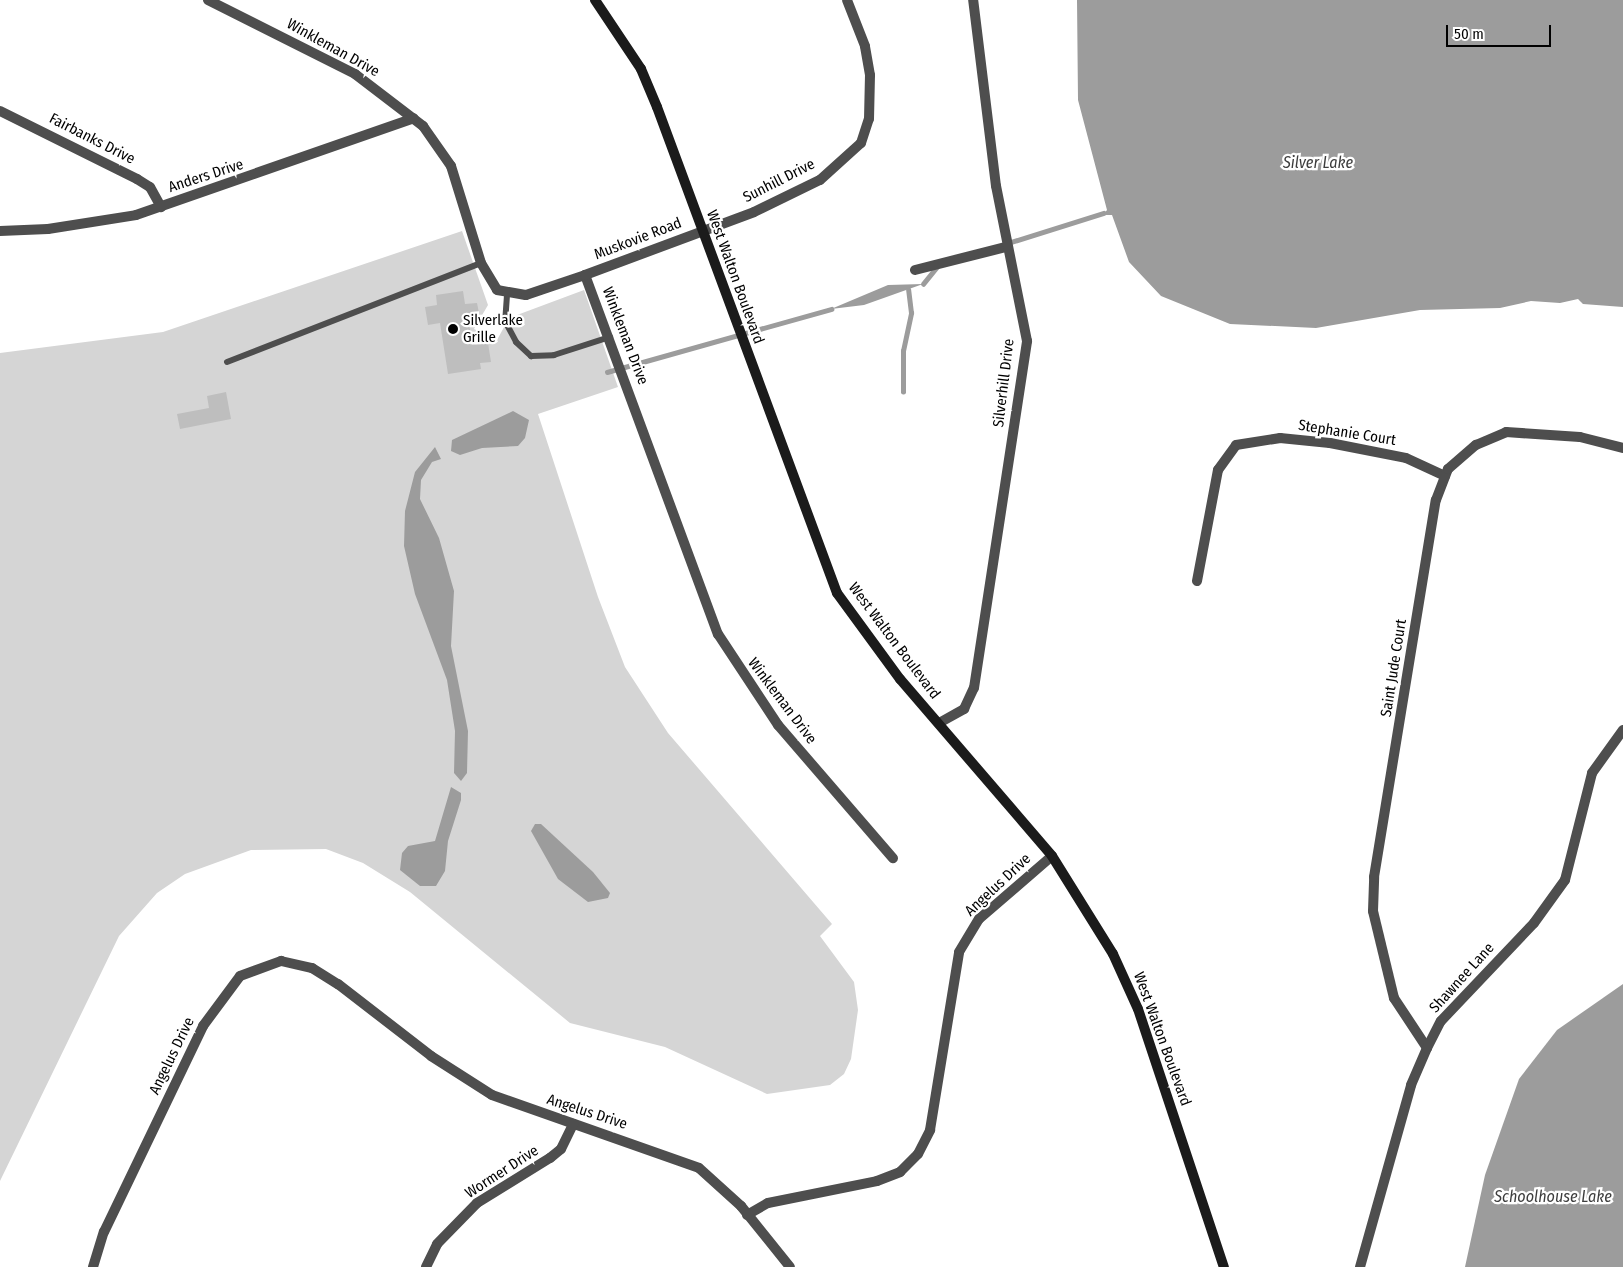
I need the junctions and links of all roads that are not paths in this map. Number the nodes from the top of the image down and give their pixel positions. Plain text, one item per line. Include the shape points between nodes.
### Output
1 (208, 0) edge
2 (595, 0) edge
3 (847, 0) edge
4 (973, 0) edge
5 (0, 111) edge
6 (414, 118) junction
7 (160, 207) junction
8 (702, 230) junction
9 (0, 231) edge
10 (1006, 247) junction
11 (481, 263) junction
12 (915, 270) dead end
13 (585, 275) junction
14 (507, 295) junction
15 (611, 337) junction
16 (227, 362) dead end
17 (1623, 448) edge
18 (1445, 476) junction
19 (1197, 581) dead end
20 (939, 724) junction
21 (1623, 730) edge
22 (1052, 856) junction
23 (893, 858) dead end
24 (1426, 1048) junction
25 (573, 1124) junction
26 (747, 1215) junction
27 (93, 1267) edge
28 (426, 1267) edge
29 (790, 1267) edge
30 (1224, 1267) edge
31 (1360, 1267) edge

1 - 6 street, Winkleman Drive via 355,74
2 - 8 main road, West Walton Boulevard via 640,69
3 - 8 street, Sunhill Drive via 865,46 870,75 869,119 860,143 820,180
4 - 10 street, Silverhill Drive
5 - 7 street, Fairbanks Drive via 137,179 150,187
6 - 7 street, Anders Drive
6 - 11 street, Winkleman Drive via 436,140 451,166
7 - 9 street, Anders Drive via 89,224
8 - 13 street, Muskovie Road
8 - 20 main road, West Walton Boulevard via 837,593
10 - 12 street
10 - 20 street, Silverhill Drive via 1024,314 1025,351 974,688 964,709
11 - 14 street, Winkleman Drive via 488,282
11 - 16 lane
13 - 14 street, Winkleman Drive via 526,295
13 - 15 street, Winkleman Drive
14 - 15 lane via 505,321 516,342 531,356 554,355
15 - 23 street, Winkleman Drive via 670,509 718,634 778,725
17 - 18 street, Saint Jude Court via 1580,437 1506,432 1476,445
18 - 19 street, Stephanie Court via 1406,458 1330,442 1280,438 1236,445 1218,470
18 - 24 street, Saint Jude Court via 1432,522 1374,877 1376,932 1394,998
20 - 22 main road, West Walton Boulevard
21 - 24 street, Shawnee Lane via 1592,773 1565,880 1534,923 1446,1015
22 - 26 street, Angelus Drive via 979,919 959,952 930,1130 918,1154 900,1172 877,1182 768,1203
22 - 30 main road, West Walton Boulevard via 1113,954 1138,1009
24 - 31 street, Shawnee Lane via 1411,1085
25 - 26 street, Angelus Drive via 699,1168
25 - 27 street, Angelus Drive via 492,1095 459,1076 366,1002 312,968 281,961 256,968 222,995 203,1026 104,1232
25 - 28 street, Wormer Drive via 561,1149 550,1158 476,1203 438,1244
26 - 29 street

